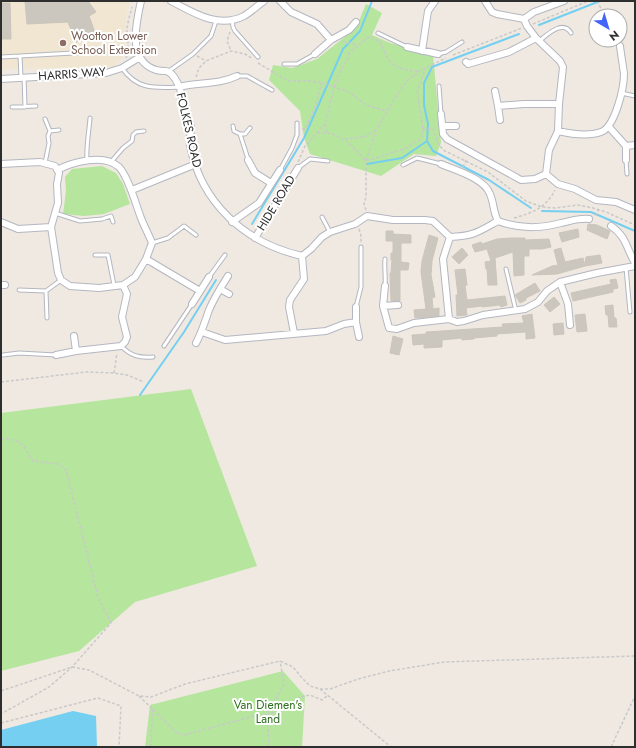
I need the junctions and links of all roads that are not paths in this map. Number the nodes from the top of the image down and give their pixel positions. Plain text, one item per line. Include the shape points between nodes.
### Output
1 (142, 1) edge
2 (173, 1) edge
3 (264, 1) edge
4 (280, 1) edge
5 (435, 1) edge
6 (485, 1) edge
7 (564, 1) edge
8 (557, 2) edge
9 (524, 19) junction
10 (216, 21) junction
11 (356, 22) dead end
12 (232, 23) junction
13 (378, 33) dead end
14 (570, 33) dead end
15 (331, 40) junction
16 (537, 40) junction
17 (462, 42) dead end
18 (406, 47) joint
19 (620, 48) edge
20 (422, 51) junction
21 (91, 52) dead end
22 (315, 54) joint
23 (438, 54) joint
24 (20, 56) junction
25 (1, 57) edge
26 (140, 57) junction
27 (258, 57) dead end
28 (464, 60) road end
29 (284, 64) dead end
30 (122, 68) junction
31 (169, 71) junction
32 (237, 76) joint
33 (23, 77) junction
34 (1, 79) edge
35 (439, 86) dead end
36 (179, 87) junction
37 (272, 90) dead end
38 (495, 91) dead end
39 (621, 94) junction
40 (635, 96) edge
41 (558, 104) junction
42 (36, 106) dead end
43 (498, 106) junction
44 (25, 107) junction
45 (12, 108) dead end
46 (441, 114) joint
47 (90, 118) dead end
48 (45, 119) dead end
49 (500, 120) dead end
50 (297, 122) dead end
51 (233, 126) dead end
52 (443, 126) junction
53 (456, 126) dead end
54 (608, 127) junction
55 (250, 128) dead end
56 (59, 130) dead end
57 (50, 131) junction
58 (144, 131) dead end
59 (558, 131) junction
60 (240, 134) junction
61 (635, 145) edge
62 (626, 146) junction
63 (87, 160) junction
64 (248, 160) joint
65 (626, 160) joint
66 (328, 161) dead end
67 (111, 162) junction
68 (45, 163) junction
69 (1, 164) edge
70 (196, 164) junction
71 (441, 164) joint
72 (403, 166) dead end
73 (298, 168) joint
74 (57, 170) junction
75 (280, 170) joint
76 (546, 174) junction
77 (627, 174) dead end
78 (271, 183) junction
79 (132, 190) junction
80 (635, 210) edge
81 (55, 213) junction
82 (322, 217) dead end
83 (589, 219) dead end
84 (498, 221) junction
85 (1, 222) edge
86 (113, 222) dead end
87 (232, 222) junction
88 (611, 226) dead end
89 (51, 227) junction
90 (330, 232) junction
91 (196, 235) dead end
92 (450, 237) junction
93 (255, 238) junction
94 (152, 243) junction
95 (361, 247) road end
96 (95, 255) dead end
97 (225, 255) dead end
98 (302, 256) junction
99 (146, 259) junction
100 (385, 259) dead end
101 (635, 263) edge
102 (635, 266) edge
103 (626, 268) junction
104 (506, 269) dead end
105 (228, 276) dead end
106 (209, 278) joint
107 (61, 280) junction
108 (560, 282) junction
109 (123, 285) junction
110 (115, 286) junction
111 (385, 286) joint
112 (220, 289) junction
113 (19, 290) dead end
114 (46, 291) junction
115 (200, 292) junction
116 (229, 294) dead end
117 (192, 304) joint
118 (398, 305) dead end
119 (383, 306) junction
120 (356, 307) joint
121 (516, 311) junction
122 (630, 312) dead end
123 (47, 318) dead end
124 (449, 319) junction
125 (356, 322) junction
126 (570, 325) dead end
127 (202, 332) junction
128 (294, 333) junction
129 (74, 336) dead end
130 (359, 337) dead end
131 (196, 343) dead end
132 (120, 346) junction
133 (164, 346) dead end
134 (76, 351) junction
135 (3, 355) dead end
136 (56, 355) joint
137 (153, 358) dead end

1 - 26 street via 135,30
2 - 10 street
3 - 12 street
4 - 15 street via 291,12 317,24
5 - 20 street via 428,11
6 - 9 street via 492,12
7 - 8 street
8 - 9 street
9 - 16 street
10 - 12 street
10 - 31 lane via 211,36 193,54
11 - 15 street via 349,30
12 - 27 lane
13 - 18 lane
14 - 16 lane via 565,27
15 - 22 street
16 - 28 street via 509,52 468,64
16 - 41 street via 560,61 563,67
17 - 23 lane
18 - 20 street
19 - 39 street via 624,74
20 - 23 street
21 - 24 lane
22 - 29 lane via 297,64
24 - 25 lane
24 - 33 lane
26 - 30 street, HARRIS WAY
26 - 31 street via 151,68
30 - 33 street, HARRIS WAY via 106,73
30 - 36 lane via 139,85
31 - 36 street, FOLKES ROAD
32 - 36 street, FOLKES ROAD via 227,81 194,83
32 - 37 lane via 247,76
33 - 34 street, HARRIS WAY
33 - 44 lane
35 - 46 lane
36 - 70 street, FOLKES ROAD via 190,126 190,144
38 - 43 street
39 - 40 lane
39 - 54 street
41 - 43 street
41 - 59 street
42 - 44 lane
43 - 49 street
44 - 45 lane
46 - 52 street
47 - 63 lane
48 - 57 lane
50 - 75 lane via 297,136
51 - 60 lane via 234,131
52 - 53 street
52 - 76 street via 447,139 515,178 529,180
54 - 59 street via 592,134
54 - 62 street
55 - 60 lane via 245,134
56 - 57 lane
57 - 68 lane
58 - 67 lane via 136,132 132,141
59 - 76 street via 549,150
60 - 64 lane
61 - 62 street
62 - 65 street
63 - 67 street
63 - 74 street
64 - 78 street via 255,173
65 - 77 lane
66 - 73 lane via 310,159
67 - 79 street via 119,167
68 - 69 street
68 - 74 street via 55,166
70 - 79 street
70 - 87 street, FOLKES ROAD via 208,192
71 - 72 lane via 417,158
71 - 84 street via 481,182 490,193
73 - 93 street, HIDE ROAD
74 - 81 street via 58,203
75 - 78 street
76 - 80 street via 558,184 596,200 616,202
78 - 87 street via 259,203
79 - 94 street
81 - 86 lane via 80,221 111,216
81 - 89 street
82 - 90 lane
83 - 84 street via 574,219 535,228 511,226
84 - 92 street via 478,233
85 - 89 street via 18,229
87 - 93 street, FOLKES ROAD
88 - 101 street via 619,231
89 - 107 street
90 - 92 street via 356,224 367,216 393,220 433,221
90 - 98 street
91 - 94 lane via 184,226 168,238
92 - 124 street via 443,259
93 - 98 street, FOLKES ROAD via 288,253
94 - 99 street
95 - 120 lane via 361,286
96 - 110 lane via 108,255
97 - 106 lane
98 - 128 street via 304,279 290,300 289,307
99 - 109 street via 135,277
99 - 115 street
100 - 111 lane
102 - 103 street
103 - 108 street
103 - 122 lane
104 - 121 lane
105 - 112 street
106 - 115 street
107 - 110 street via 70,286
107 - 114 lane
108 - 121 street via 531,307
108 - 126 street via 568,304
109 - 110 street
109 - 132 street via 127,294 122,317 127,337
111 - 119 street
112 - 116 street
112 - 127 street via 209,310
113 - 114 lane
114 - 123 lane
115 - 117 street
117 - 133 lane
118 - 119 street
119 - 124 street via 389,328 397,329 414,323
120 - 125 street
121 - 124 street via 483,315 456,322
125 - 128 street via 326,331
125 - 130 street
127 - 128 street via 225,340
127 - 131 street
129 - 134 street
132 - 134 street
132 - 137 lane via 132,355
134 - 136 street
135 - 136 lane

